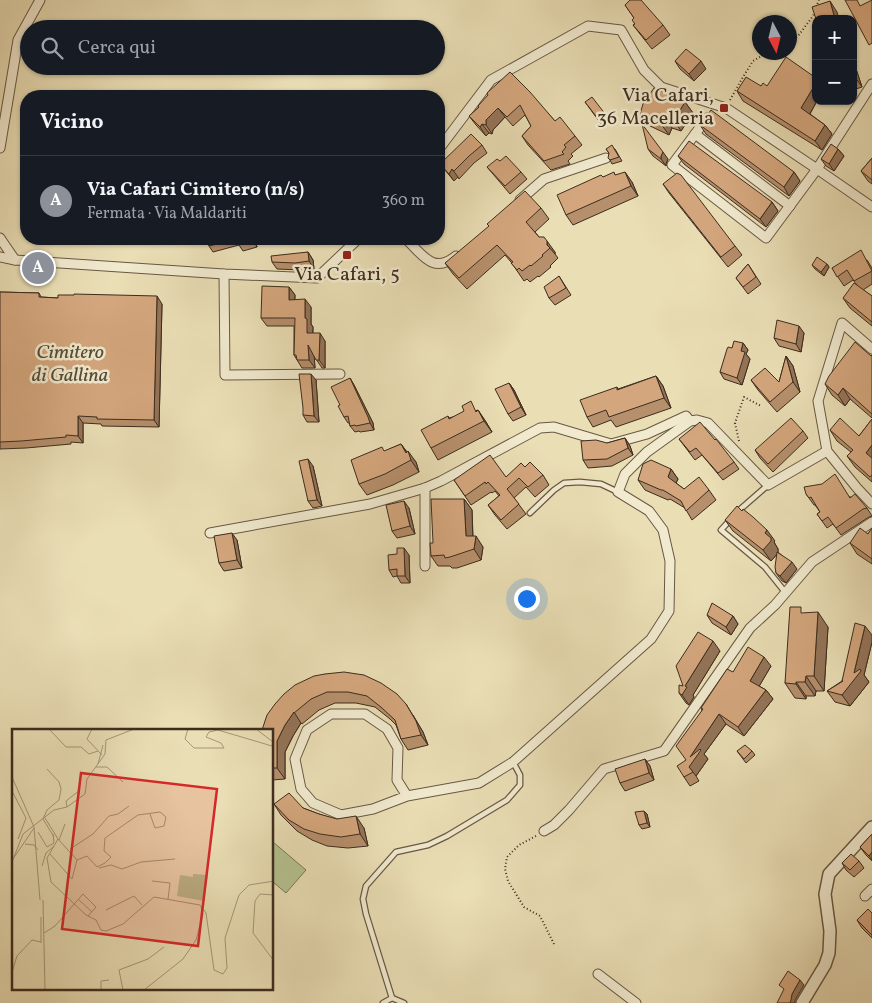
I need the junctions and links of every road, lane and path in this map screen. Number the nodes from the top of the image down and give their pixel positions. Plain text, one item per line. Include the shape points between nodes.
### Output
1 (40, 0) edge
2 (819, 0) edge
3 (29, 20) edge
4 (20, 36) edge
5 (797, 37) edge
6 (753, 60) edge
7 (872, 84) edge
8 (716, 106) junction
9 (726, 108) junction
10 (694, 134) junction
11 (445, 141) edge
12 (0, 148) edge
13 (606, 158) edge
14 (817, 169) junction
15 (515, 204) edge
16 (790, 206) junction
17 (872, 207) edge
18 (0, 238) edge
19 (352, 245) edge
20 (412, 245) edge
21 (464, 248) edge
22 (0, 257) edge
23 (15, 260) junction
24 (224, 274) junction
25 (872, 348) edge
26 (340, 374) dead end
27 (761, 406) dead end
28 (690, 421) junction
29 (735, 450) junction
30 (827, 451) junction
31 (768, 485) junction
32 (425, 488) junction
33 (618, 492) junction
34 (872, 504) edge
35 (530, 513) dead end
36 (872, 522) edge
37 (210, 533) dead end
38 (425, 566) dead end
39 (786, 593) junction
40 (513, 762) junction
41 (406, 796) junction
42 (872, 827) edge
43 (544, 831) joint
44 (872, 889) edge
45 (865, 896) dead end
46 (556, 946) dead end
47 (598, 974) dead end
48 (392, 998) junction
49 (383, 1003) edge
50 (404, 1003) edge
51 (636, 1003) edge
52 (802, 1003) edge

1 - 3 street
2 - 5 path via 813,16
4 - 12 street
6 - 9 path
7 - 14 street
8 - 9 street
8 - 10 street
8 - 11 street via 661,87 644,70 621,30 588,26 491,80
9 - 14 street
10 - 16 street
10 - 16 street via 672,165 766,238
13 - 15 street via 544,179
14 - 16 street
14 - 17 street
18 - 23 street
19 - 24 street via 317,278
20 - 21 street via 430,262 439,265 450,261
22 - 23 street
23 - 24 street
24 - 26 street via 225,376
25 - 30 street via 842,324 818,401
27 - 29 path via 744,397 735,423 739,441
28 - 29 street via 708,423
28 - 32 street via 686,416 647,434 610,444 554,427 540,428
28 - 33 street via 647,452 625,474
29 - 31 street
30 - 31 street
30 - 34 street
31 - 39 lane via 721,530 765,567
32 - 37 street via 370,504
32 - 38 street
33 - 35 lane via 601,484 564,483
33 - 40 street via 649,511 663,530 670,561 669,611 651,640
36 - 39 street via 812,562
39 - 43 street via 750,628 664,751 604,770 569,810
40 - 41 street via 479,783
40 - 48 lane via 520,775 520,785 507,800 441,839 396,852 366,886 363,899 366,914
41 - 41 street via 373,809 341,815 313,803 301,789 295,759 307,730 332,714 365,714 387,729 398,748 397,780
42 - 52 street via 829,874 825,894 830,931 828,953 825,965
43 - 46 path via 519,845 508,857 505,869 508,881 524,907 540,916
44 - 45 street
47 - 51 street
48 - 49 lane
48 - 50 lane

